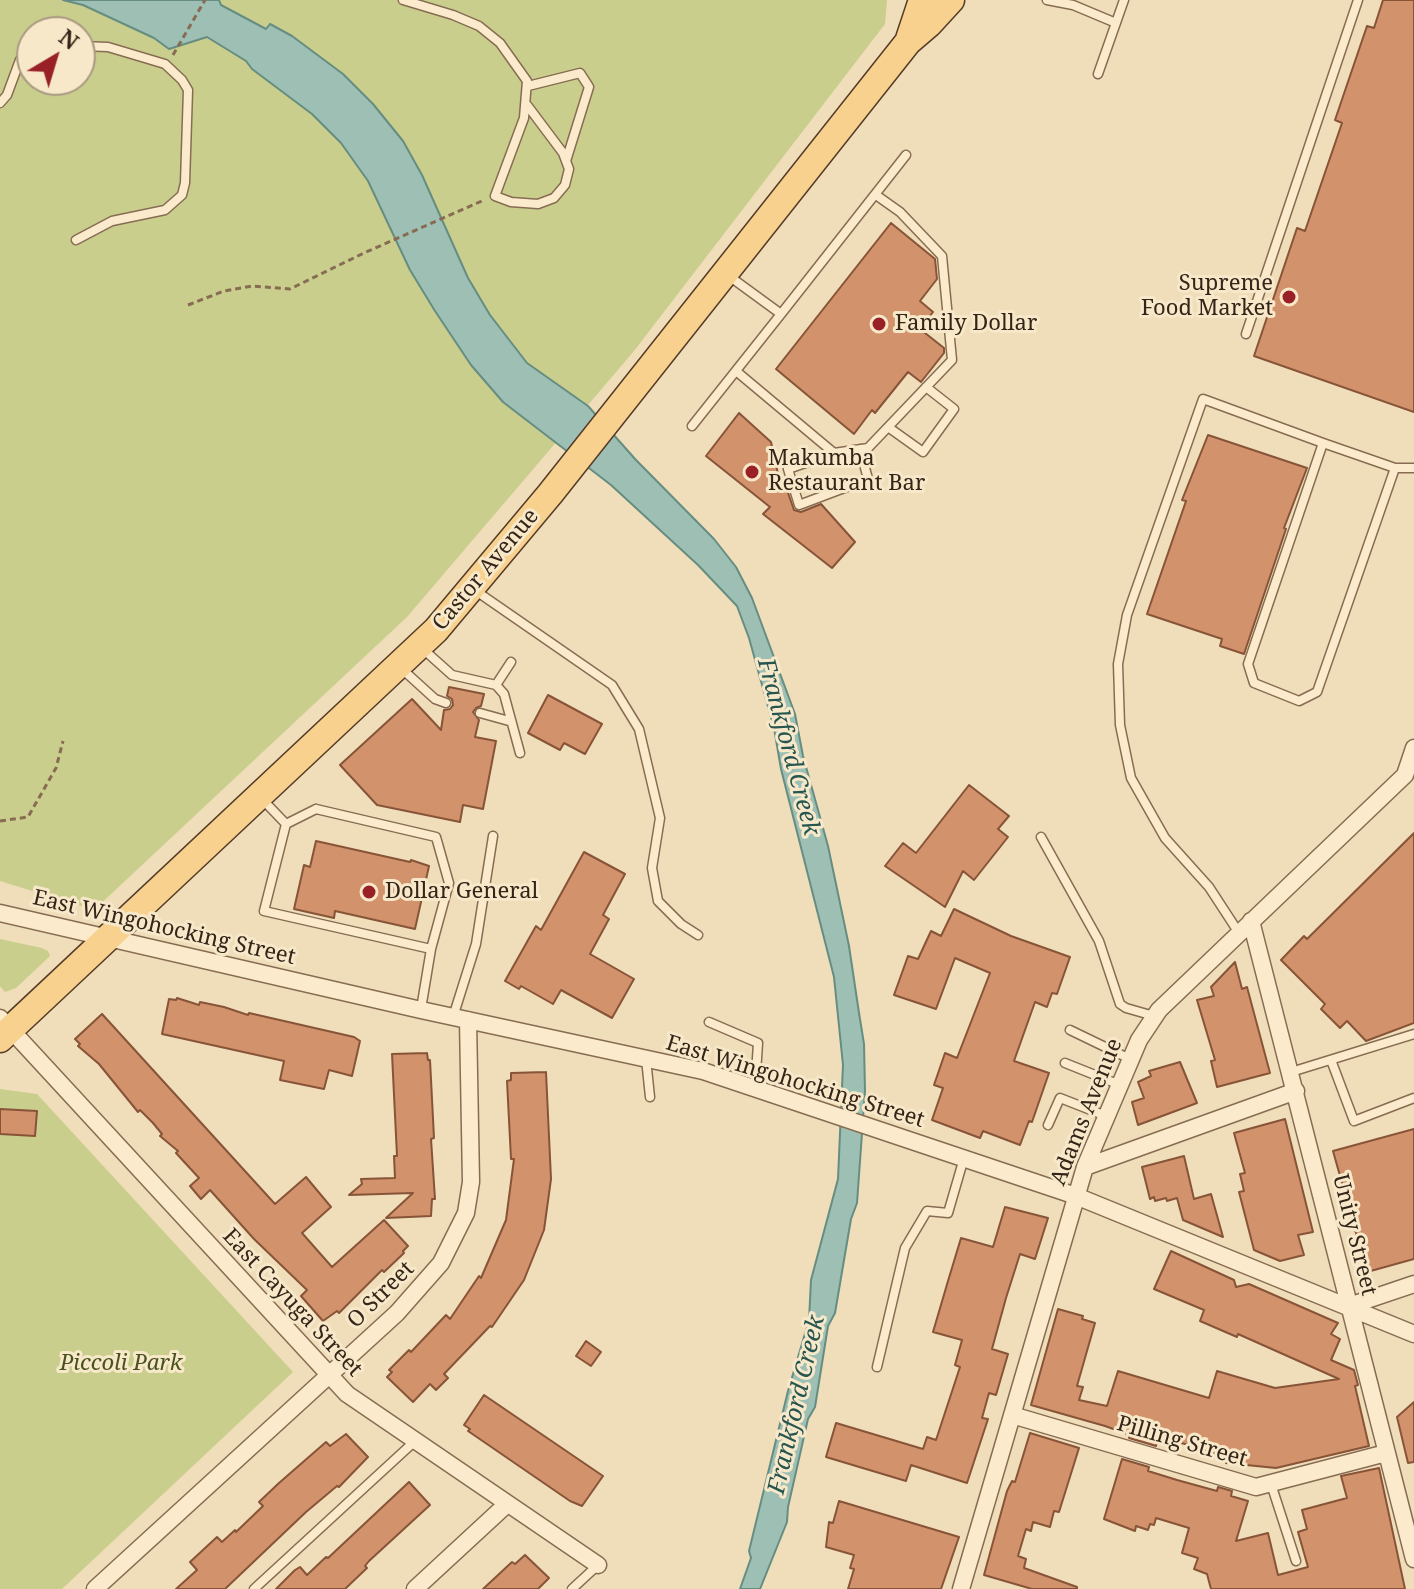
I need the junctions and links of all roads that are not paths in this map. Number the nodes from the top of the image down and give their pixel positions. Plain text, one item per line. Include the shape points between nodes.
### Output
1 (403, 0) edge
2 (922, 0) edge
3 (951, 0) edge
4 (1047, 0) edge
5 (1124, 0) edge
6 (1358, 0) edge
7 (1070, 2) edge
8 (1116, 23) junction
9 (908, 42) junction
10 (96, 47) edge
11 (16, 71) edge
12 (1098, 74) dead end
13 (528, 86) junction
14 (0, 103) edge
15 (527, 105) junction
16 (906, 155) dead end
17 (566, 162) junction
18 (876, 195) junction
19 (495, 196) junction
20 (484, 200) road end
21 (76, 240) dead end
22 (725, 273) junction
23 (781, 314) junction
24 (1246, 334) dead end
25 (736, 371) junction
26 (926, 387) junction
27 (692, 426) dead end
28 (888, 427) junction
29 (1323, 443) junction
30 (860, 449) junction
31 (834, 453) junction
32 (1395, 468) junction
33 (1414, 468) edge
34 (472, 588) junction
35 (420, 645) junction
36 (511, 662) dead end
37 (398, 666) junction
38 (496, 685) junction
39 (446, 703) dead end
40 (480, 713) dead end
41 (509, 721) junction
42 (1414, 748) edge
43 (520, 753) dead end
44 (1410, 777) edge
45 (260, 796) junction
46 (286, 824) junction
47 (493, 836) dead end
48 (1041, 837) dead end
49 (0, 913) edge
50 (1245, 927) junction
51 (698, 935) dead end
52 (109, 938) junction
53 (431, 949) junction
54 (421, 1010) junction
55 (1155, 1016) junction
56 (460, 1018) junction
57 (709, 1022) dead end
58 (4, 1029) edge
59 (1070, 1030) dead end
60 (1414, 1034) edge
61 (646, 1059) junction
62 (1131, 1059) junction
63 (1331, 1060) junction
64 (1065, 1063) dead end
65 (1291, 1072) junction
66 (1120, 1085) junction
67 (755, 1090) junction
68 (1296, 1091) junction
69 (650, 1097) dead end
70 (1414, 1098) edge
71 (1106, 1117) junction
72 (1048, 1125) dead end
73 (964, 1158) junction
74 (1085, 1167) junction
75 (1076, 1196) junction
76 (1414, 1284) edge
77 (1349, 1306) junction
78 (1414, 1334) edge
79 (877, 1367) dead end
80 (328, 1376) junction
81 (1012, 1415) junction
82 (415, 1441) junction
83 (1386, 1453) junction
84 (1271, 1483) junction
85 (507, 1504) junction
86 (1413, 1554) edge
87 (1296, 1561) dead end
88 (598, 1565) joint
89 (95, 1589) edge
90 (254, 1589) edge
91 (415, 1589) edge
92 (572, 1589) edge
93 (961, 1589) edge

1 - 13 lane via 479,26 500,43
2 - 9 main road, Castor Avenue
3 - 9 main road, Castor Avenue
4 - 7 lane
5 - 8 lane
6 - 24 lane
7 - 8 lane
8 - 12 lane
9 - 22 main road, Castor Avenue
10 - 21 lane via 165,64 182,80 188,90 185,183 182,195 165,210 112,221
11 - 14 lane
13 - 15 lane
13 - 17 lane via 580,73 589,87
15 - 17 lane
15 - 19 lane
16 - 18 lane
17 - 19 lane via 565,185 554,198 538,204
18 - 23 lane
18 - 26 lane via 942,256 952,360
19 - 20 lane
22 - 23 lane
22 - 34 main road, Castor Avenue
23 - 25 lane
25 - 27 lane
25 - 31 lane
26 - 28 lane
26 - 28 lane via 954,409 923,452
28 - 30 lane via 868,448
29 - 32 lane
29 - 32 lane via 1248,664 1254,683 1299,701 1317,692
29 - 50 lane via 1203,399 1127,615 1118,664 1120,725 1131,778 1165,838
30 - 31 lane
30 - 31 lane via 868,479 799,505 788,469
32 - 33 lane
34 - 35 main road, Castor Avenue
34 - 51 lane via 612,685 639,729 660,818 652,868 658,901
35 - 37 main road, Castor Avenue
35 - 38 lane via 452,675
36 - 38 lane
37 - 39 lane
37 - 45 main road, Castor Avenue
38 - 41 lane via 504,694
40 - 41 lane
41 - 43 lane
42 - 44 street, Adams Avenue
44 - 50 street, Adams Avenue
45 - 46 lane
45 - 52 main road, Castor Avenue
46 - 53 lane via 264,911
46 - 53 lane via 316,809 436,837 449,883
47 - 56 lane
48 - 55 lane via 1099,941 1120,1004
49 - 52 street, East Wingohocking Street
50 - 55 street, Adams Avenue
50 - 65 street, Unity Street
52 - 54 street, East Wingohocking Street
52 - 58 main road, Castor Avenue
53 - 54 lane
54 - 56 street, East Wingohocking Street
55 - 62 street, Adams Avenue
56 - 61 street, East Wingohocking Street
56 - 80 street, O Street via 471,1165 466,1213 441,1263 422,1286
57 - 67 lane via 758,1043
58 - 80 street, East Cayuga Street
59 - 62 lane
60 - 63 lane
61 - 67 street, East Wingohocking Street via 703,1071
61 - 69 lane
62 - 66 street, Adams Avenue
63 - 65 lane
63 - 70 lane via 1354,1121
64 - 66 lane
65 - 68 street, Unity Street
66 - 71 street, Adams Avenue
67 - 73 street, East Wingohocking Street
68 - 74 street
68 - 77 street, Unity Street
71 - 72 lane via 1060,1098
71 - 74 street, Adams Avenue
73 - 75 street, East Wingohocking Street
73 - 79 lane via 948,1213 927,1211 905,1248
74 - 75 street, Adams Avenue
75 - 77 street, East Wingohocking Street
75 - 81 street, Adams Avenue
76 - 77 street
77 - 78 street, East Wingohocking Street
77 - 83 street, Unity Street
80 - 82 street, East Cayuga Street
80 - 89 street, O Street
81 - 84 street, Pilling Street via 1256,1487
81 - 93 street, Adams Avenue
82 - 85 street, East Cayuga Street
82 - 90 lane
83 - 84 street, Pilling Street
83 - 86 street, Unity Street
84 - 87 lane
85 - 88 street, East Cayuga Street
85 - 91 street
88 - 92 lane

